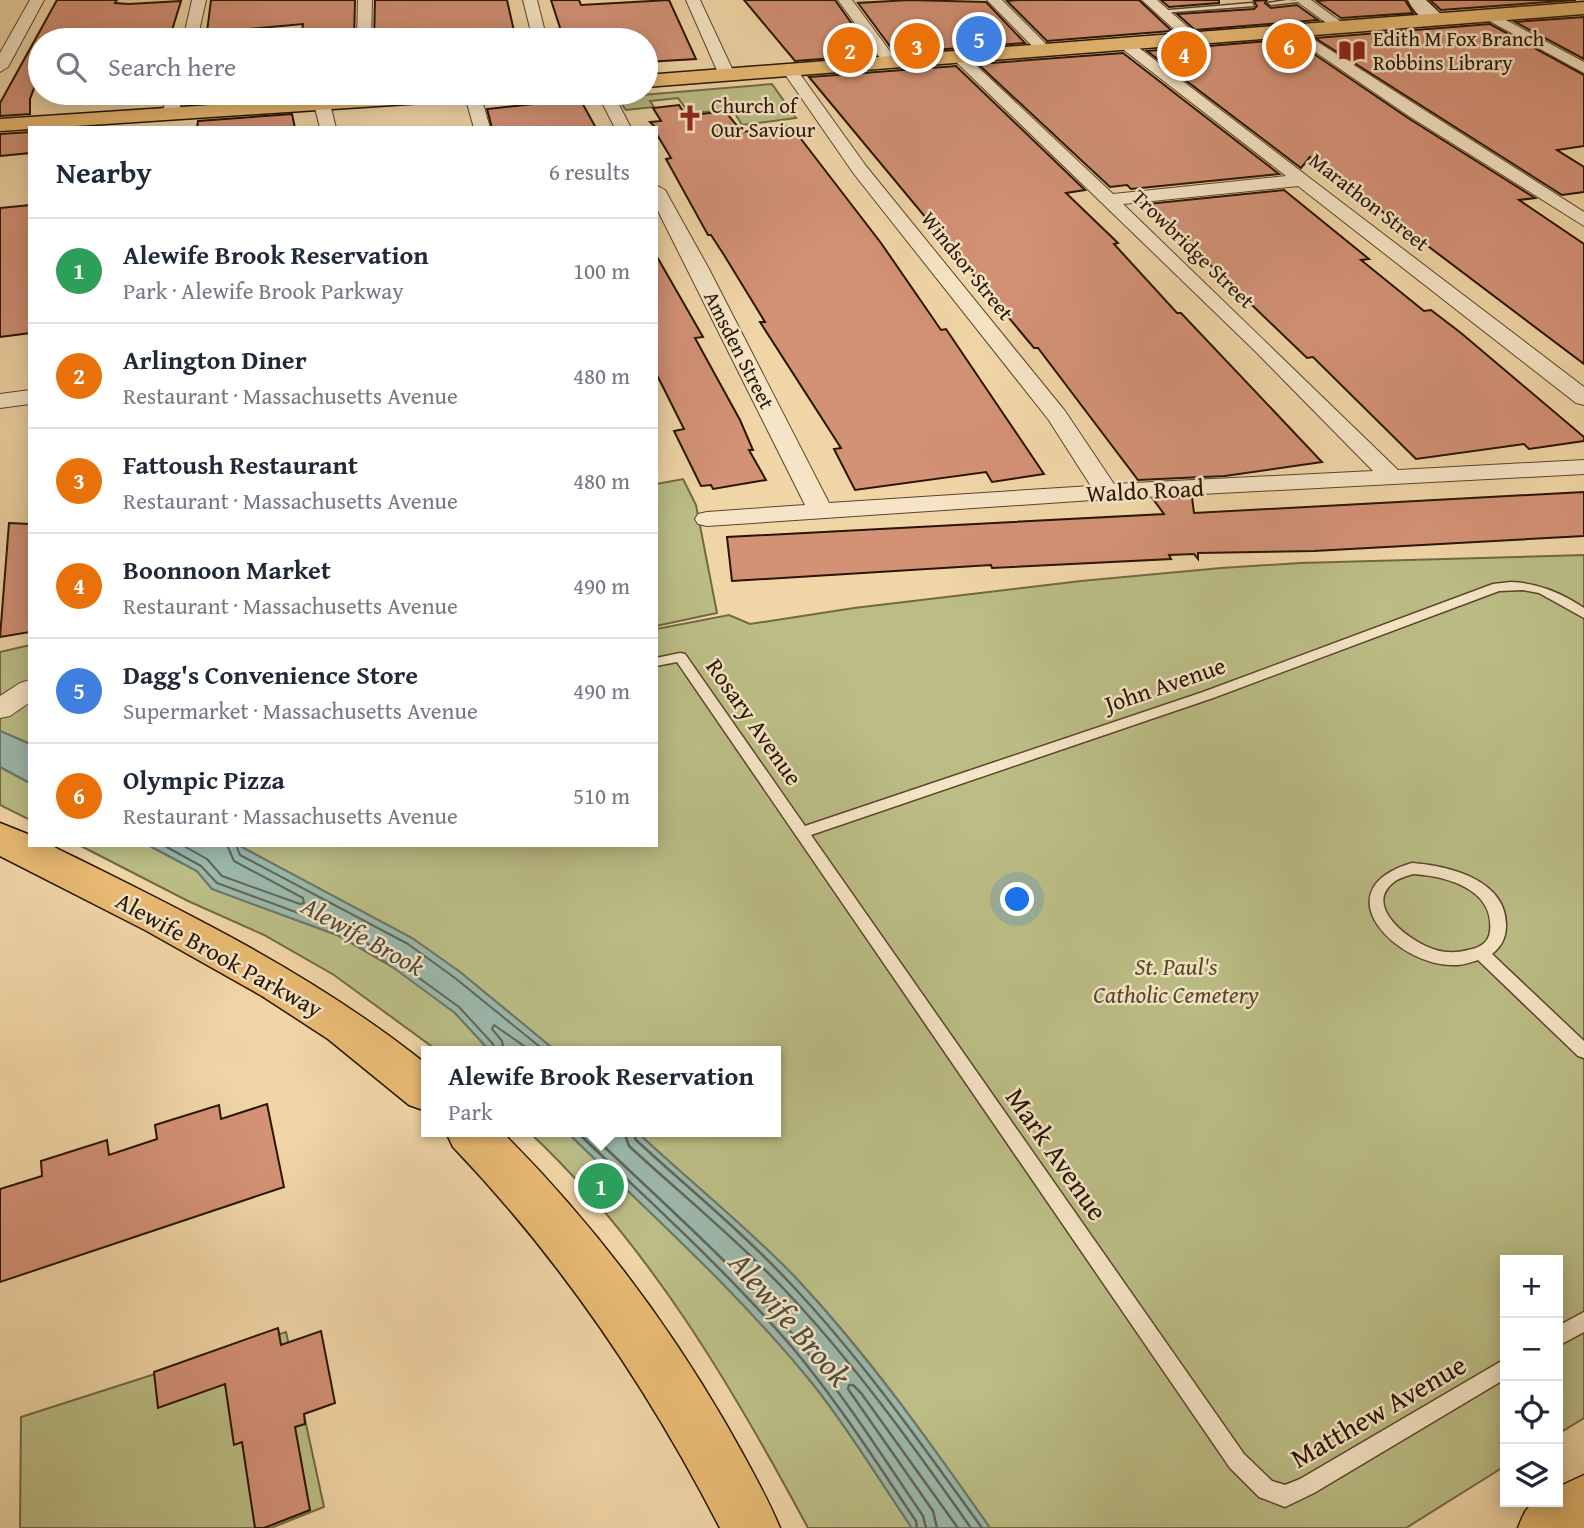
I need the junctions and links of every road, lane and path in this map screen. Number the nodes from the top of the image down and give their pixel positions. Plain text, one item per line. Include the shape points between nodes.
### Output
1 (37, 0) edge
2 (199, 0) edge
3 (365, 0) edge
4 (530, 0) edge
5 (693, 0) edge
6 (845, 0) edge
7 (994, 0) edge
8 (1149, 0) edge
9 (1417, 0) edge
10 (1303, 1) edge
11 (1270, 3) dead end
12 (1252, 5) dead end
13 (1584, 8) edge
14 (1161, 11) junction
15 (1491, 16) junction
16 (1437, 19) junction
17 (1341, 27) junction
18 (193, 28) edge
19 (364, 28) edge
20 (537, 28) edge
21 (1294, 31) junction
22 (1193, 39) junction
23 (1125, 44) junction
24 (1044, 50) junction
25 (959, 57) junction
26 (890, 62) junction
27 (0, 67) edge
28 (1584, 68) edge
29 (790, 70) junction
30 (727, 75) junction
31 (658, 80) edge
32 (173, 105) edge
33 (307, 105) edge
34 (322, 105) edge
35 (475, 105) edge
36 (611, 105) edge
37 (170, 114) junction
38 (115, 123) edge
39 (0, 125) edge
40 (328, 126) edge
41 (481, 126) edge
42 (622, 126) edge
43 (1302, 180) junction
44 (658, 194) edge
45 (1109, 201) junction
46 (1584, 220) edge
47 (28, 397) edge
48 (1584, 398) edge
49 (0, 401) edge
50 (1584, 467) edge
51 (1392, 478) junction
52 (1107, 492) junction
53 (820, 510) junction
54 (706, 519) dead end
55 (1584, 614) edge
56 (658, 662) edge
57 (28, 690) edge
58 (0, 709) edge
59 (804, 832) junction
60 (0, 838) edge
61 (1482, 954) junction
62 (1584, 1051) edge
63 (421, 1087) edge
64 (475, 1137) edge
65 (1584, 1321) edge
66 (1563, 1334) edge
67 (1500, 1371) edge
68 (1277, 1495) joint
69 (1584, 1504) edge
70 (751, 1528) edge
71 (1547, 1528) edge

1 - 27 street
2 - 18 street
3 - 19 street
4 - 20 street
5 - 30 street
6 - 26 street
7 - 24 street
8 - 14 street
9 - 16 main road
10 - 11 lane
10 - 17 street
12 - 14 lane
13 - 15 main road
14 - 22 street
15 - 16 main road
15 - 28 street
16 - 17 main road
17 - 21 main road
21 - 22 main road
21 - 46 street
22 - 23 main road
23 - 24 main road
23 - 43 street, Marathon Street
24 - 25 main road
25 - 26 main road
25 - 45 street, Trowbridge Street
26 - 29 main road
29 - 30 main road
29 - 52 street, Windsor Street via 860,170 1057,416
30 - 31 main road
32 - 37 street
33 - 37 main road
34 - 40 street
35 - 41 street
36 - 42 street
37 - 38 main road
38 - 39 main road
43 - 45 street
43 - 48 street, Marathon Street
44 - 53 street, Amsden Street
45 - 51 street, Trowbridge Street
47 - 49 street
50 - 51 street, Waldo Road
51 - 52 street, Waldo Road
52 - 53 street, Waldo Road
53 - 54 street, Waldo Road
55 - 59 lane, John Avenue via 1540,588 1497,587 1208,695
56 - 59 lane, Rosary Avenue via 680,657
57 - 58 street
59 - 68 lane, Mark Avenue via 1237,1461
60 - 63 main road, Alewife Brook Parkway via 293,993
61 - 61 lane via 1496,942 1501,922 1480,889 1433,868 1393,873 1378,886 1375,902 1381,921 1409,946 1455,959
61 - 62 lane
64 - 70 main road via 559,1228 636,1331 683,1404
65 - 66 lane
67 - 68 lane, Matthew Avenue via 1307,1486
69 - 71 main road

